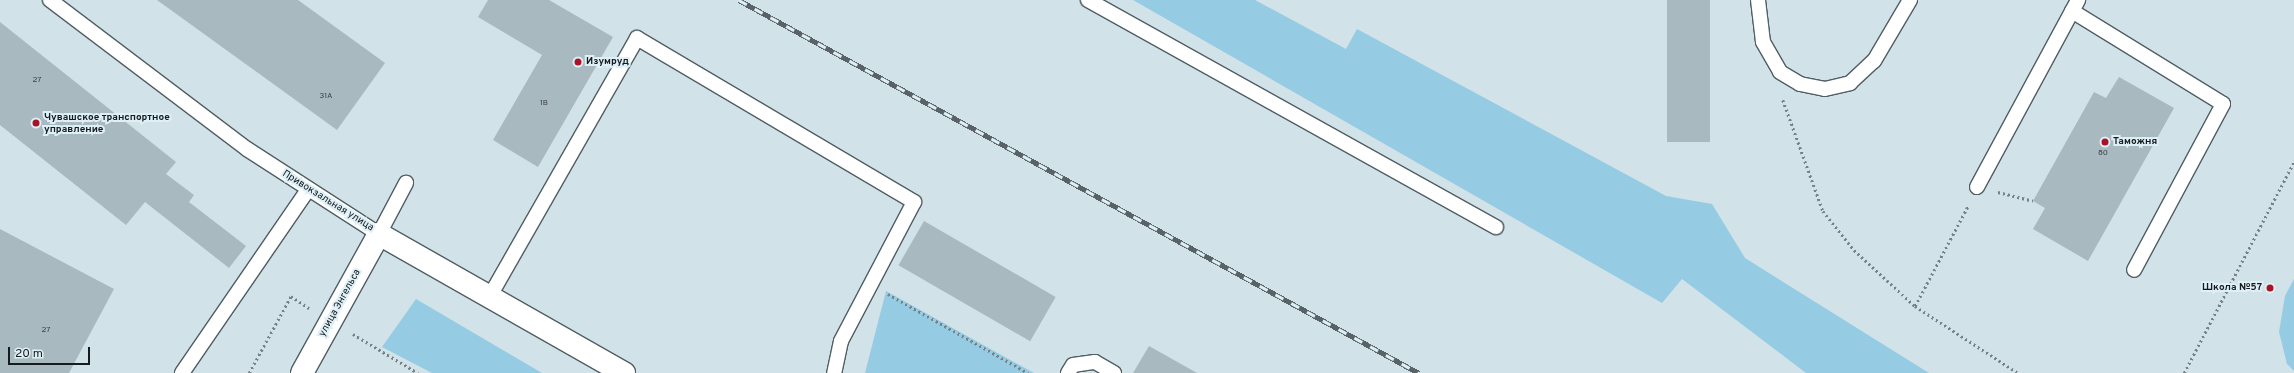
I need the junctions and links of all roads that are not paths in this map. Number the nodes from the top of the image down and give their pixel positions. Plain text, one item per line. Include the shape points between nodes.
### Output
1 (50, 0) edge
2 (1088, 0) edge
3 (1758, 0) edge
4 (1910, 0) edge
5 (2075, 5) edge
6 (406, 183) dead end
7 (1977, 187) road end
8 (308, 190) junction
9 (1496, 227) dead end
10 (379, 234) junction
11 (2134, 270) dead end
12 (490, 296) junction
13 (182, 373) edge
14 (302, 373) edge
15 (624, 373) edge
16 (834, 373) edge
17 (1068, 373) edge
18 (1114, 373) edge

1 - 8 lane, Привокзальная улица via 247,149
2 - 9 lane
3 - 4 lane via 1763,42 1780,72 1800,84 1825,89 1850,82 1874,61
5 - 7 lane
5 - 11 lane via 2223,104
6 - 10 lane
8 - 10 lane, Привокзальная улица
8 - 13 lane
10 - 12 street, Привокзальная улица
10 - 14 street, улица Энгельса
12 - 15 street, Привокзальная улица
12 - 16 lane via 637,38 914,202 840,340
17 - 18 lane via 1073,365 1095,362

